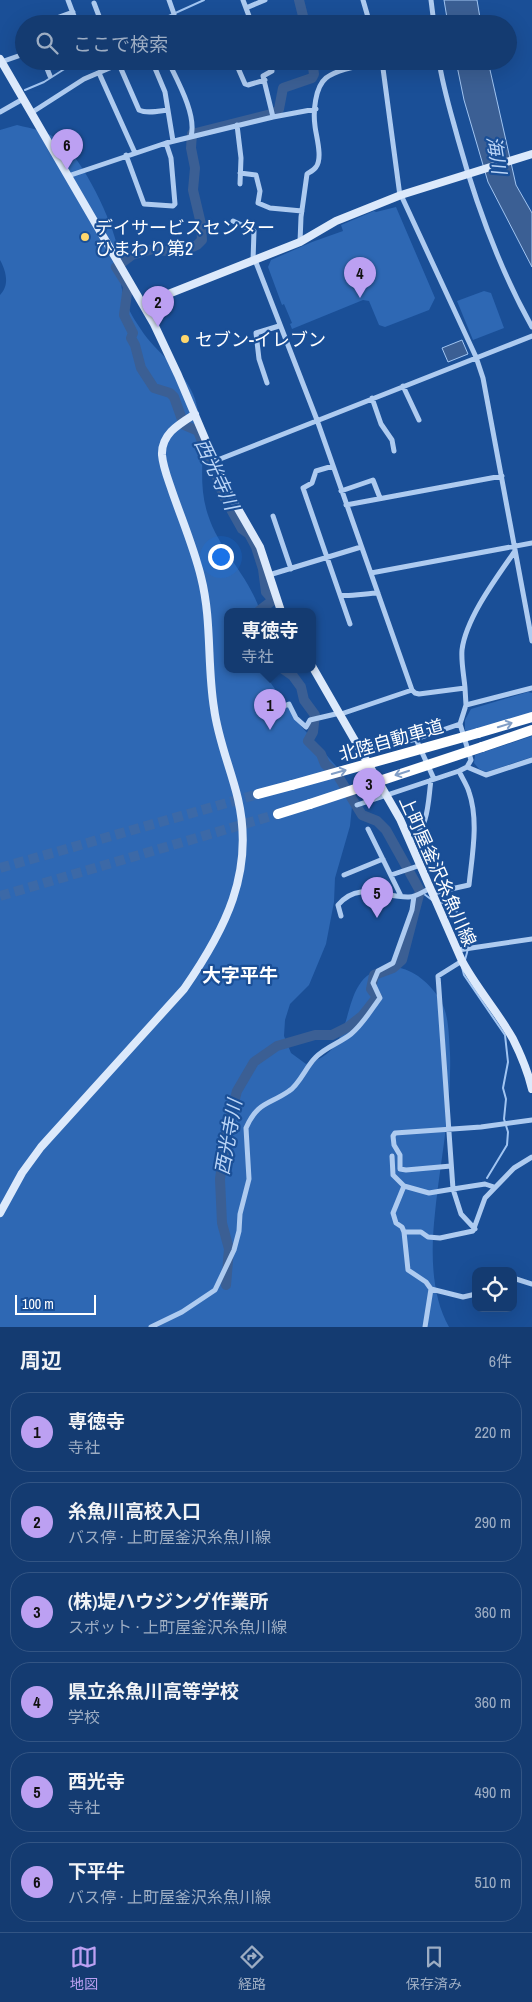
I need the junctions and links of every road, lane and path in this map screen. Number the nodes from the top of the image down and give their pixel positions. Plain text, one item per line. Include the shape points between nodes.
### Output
1 (68, 0) edge
2 (168, 0) edge
3 (243, 0) edge
4 (265, 0) edge
5 (363, 0) edge
6 (431, 0) edge
7 (94, 3) dead end
8 (246, 8) junction
9 (73, 12) junction
10 (174, 14) dead end
11 (65, 15) edge
12 (74, 15) edge
13 (99, 15) edge
14 (249, 15) edge
15 (367, 15) edge
16 (433, 15) edge
17 (15, 58) edge
18 (2, 65) edge
19 (48, 70) edge
20 (105, 70) edge
21 (121, 70) edge
22 (156, 70) edge
23 (172, 70) edge
24 (238, 70) edge
25 (272, 70) edge
26 (348, 70) edge
27 (383, 70) edge
28 (440, 70) edge
29 (99, 73) junction
30 (50, 76) dead end
31 (265, 80) junction
32 (23, 99) junction
33 (316, 109) junction
34 (168, 110) junction
35 (0, 112) edge
36 (31, 113) junction
37 (272, 117) junction
38 (237, 125) junction
39 (191, 136) junction
40 (173, 141) junction
41 (166, 143) junction
42 (135, 153) junction
43 (532, 154) edge
44 (126, 156) junction
45 (240, 173) junction
46 (468, 174) junction
47 (68, 176) junction
48 (240, 184) dead end
49 (401, 195) junction
50 (302, 211) junction
51 (233, 221) dead end
52 (300, 242) junction
53 (254, 261) junction
54 (143, 304) junction
55 (280, 326) junction
56 (532, 327) edge
57 (532, 337) edge
58 (476, 357) junction
59 (266, 383) dead end
60 (403, 386) junction
61 (372, 398) junction
62 (195, 414) junction
63 (317, 420) junction
64 (420, 420) dead end
65 (394, 451) dead end
66 (215, 461) junction
67 (333, 466) junction
68 (502, 476) junction
69 (341, 491) junction
70 (380, 498) junction
71 (346, 505) junction
72 (273, 516) dead end
73 (532, 543) edge
74 (361, 547) junction
75 (515, 548) junction
76 (327, 558) junction
77 (291, 569) junction
78 (371, 573) junction
79 (269, 575) junction
80 (378, 593) junction
81 (340, 595) junction
82 (281, 608) edge
83 (350, 624) dead end
84 (532, 640) edge
85 (316, 672) edge
86 (465, 688) junction
87 (532, 688) edge
88 (412, 690) junction
89 (466, 705) junction
90 (272, 711) dead end
91 (341, 713) junction
92 (532, 716) edge
93 (460, 724) junction
94 (532, 730) edge
95 (416, 739) junction
96 (363, 752) junction
97 (532, 760) edge
98 (467, 767) junction
99 (459, 771) junction
100 (432, 779) junction
101 (258, 794) tunnel mouth
102 (387, 794) junction
103 (357, 804) dead end
104 (278, 814) tunnel mouth
105 (368, 829) dead end
106 (410, 842) junction
107 (383, 859) junction
108 (421, 865) junction
109 (344, 875) dead end
110 (391, 875) junction
111 (432, 890) junction
112 (401, 896) junction
113 (414, 896) junction
114 (341, 916) dead end
115 (532, 939) edge
116 (458, 950) junction
117 (462, 961) junction
118 (532, 1085) edge
119 (532, 1120) edge
120 (448, 1130) junction
121 (392, 1156) dead end
122 (532, 1157) edge
123 (451, 1166) junction
124 (404, 1186) junction
125 (494, 1187) junction
126 (453, 1189) junction
127 (0, 1214) edge
128 (474, 1229) junction
129 (404, 1232) junction
130 (517, 1279) edge
131 (532, 1284) edge
132 (430, 1289) junction
133 (472, 1295) edge
134 (151, 1327) edge
135 (425, 1327) edge

1 - 9 street
2 - 10 street
3 - 8 street
4 - 8 street
5 - 15 street
6 - 16 street
7 - 13 street
8 - 14 street
9 - 11 street
9 - 12 street
17 - 18 street
18 - 32 street
19 - 30 street
20 - 29 street
21 - 34 street via 139,110
22 - 34 street via 166,92
23 - 39 street via 192,123
24 - 31 street via 245,84
25 - 31 street via 264,74
26 - 33 street via 325,79 318,92
27 - 49 street
28 - 46 street
29 - 36 street
29 - 42 street
31 - 37 street
32 - 35 street
32 - 36 street
33 - 37 street
33 - 50 street via 319,162 307,174
34 - 40 street
36 - 47 street
37 - 38 street
38 - 39 street
38 - 45 street
39 - 40 street
40 - 41 street
41 - 42 street
41 - 44 street via 171,158 174,206 144,204
42 - 44 street
43 - 46 street
44 - 47 street
45 - 48 street
45 - 50 street via 256,175 260,191 258,203 270,208
46 - 49 street
46 - 56 street via 506,276
47 - 54 street
49 - 52 street via 336,221
49 - 58 street
50 - 52 street
51 - 53 street via 254,231
52 - 53 street
53 - 54 street
53 - 55 street
54 - 62 street
55 - 59 street via 256,334
55 - 63 street
57 - 58 street
58 - 60 street
58 - 68 street
60 - 61 street
60 - 64 street
61 - 63 street
61 - 65 street
62 - 66 street
62 - 127 street via 169,433 162,444 162,455 204,592 215,718 244,830 240,878 229,912 188,983 42,1147 22,1172
63 - 66 street
63 - 67 street
66 - 79 street via 226,488 260,546
67 - 69 street
67 - 76 street via 316,471 312,482 303,488
68 - 70 street
68 - 75 street
69 - 70 street via 373,480
69 - 71 street
70 - 71 street
71 - 74 street
72 - 77 street
73 - 75 street
74 - 76 street
74 - 78 street
75 - 78 street
75 - 84 street
75 - 86 street via 478,609 464,642
76 - 77 street
76 - 81 street
77 - 79 street
78 - 80 street
79 - 82 street
80 - 81 street
80 - 88 street
81 - 83 street
85 - 91 street, 上町屋釜沢糸魚川線
86 - 88 street via 419,694
86 - 89 street
87 - 89 street
88 - 91 street
89 - 93 street
90 - 91 street via 289,704 306,728 310,720
91 - 96 street, 上町屋釜沢糸魚川線
101 -> 92 highway, 北陸自動車道, bridge
93 - 95 street
93 - 98 street via 471,760
94 -> 104 highway, 北陸自動車道, bridge
95 - 96 street
95 - 100 street
96 - 102 street, 上町屋釜沢糸魚川線
97 - 98 street via 486,775
98 - 99 street
99 - 100 street
99 - 111 street via 469,793 472,811 474,843 469,885
100 - 102 street
100 - 106 street via 424,824
102 - 103 street
102 - 106 street, 上町屋釜沢糸魚川線
105 - 107 street
106 - 108 street, 上町屋釜沢糸魚川線
107 - 109 street
107 - 110 street
108 - 110 street
108 - 111 street, 上町屋釜沢糸魚川線
110 - 112 street
111 - 113 street
111 - 116 street, 上町屋釜沢糸魚川線
112 - 113 street
112 - 114 street via 381,892 346,896 338,905
113 - 134 street via 393,963 378,971 373,983 380,998 373,1009 350,1035 316,1057 289,1092 263,1105 249,1120 246,1128 249,1179 239,1231 216,1290
115 - 116 street
116 - 117 street, 上町屋釜沢糸魚川線
117 - 118 street, 上町屋釜沢糸魚川線 via 513,1039
117 - 120 street via 438,976
119 - 120 street
120 - 123 street
120 - 123 street via 395,1133 393,1136 400,1155 400,1169
121 - 124 street via 393,1175
122 - 125 street via 514,1168
123 - 126 street
124 - 126 street via 429,1192
124 - 129 street via 393,1213
125 - 126 street via 485,1184
125 - 128 street via 483,1202
126 - 128 street via 461,1214
128 - 129 street via 440,1238 428,1237 421,1232
129 - 132 street via 408,1270 426,1282
130 - 131 street
132 - 133 street via 463,1297
132 - 135 street

